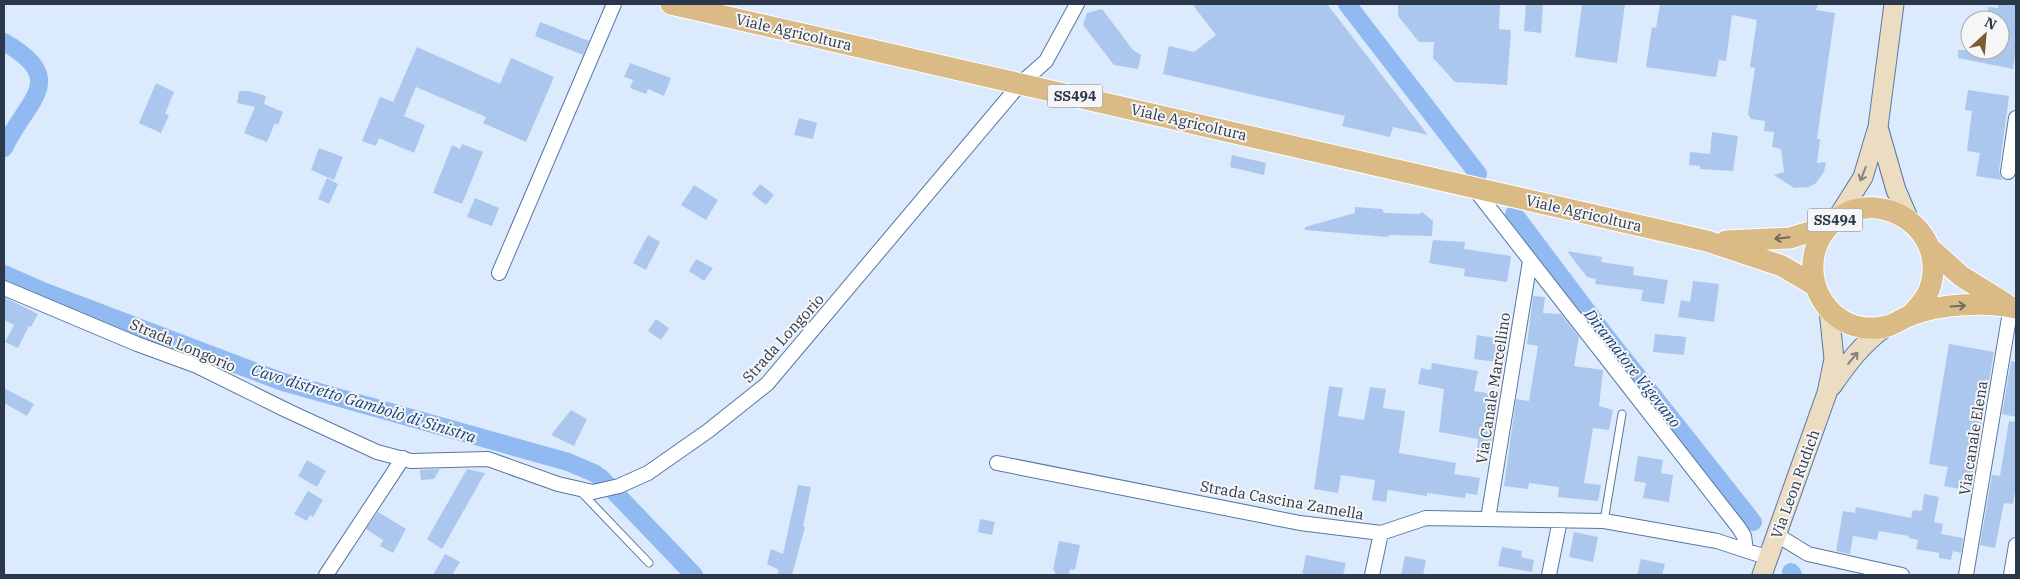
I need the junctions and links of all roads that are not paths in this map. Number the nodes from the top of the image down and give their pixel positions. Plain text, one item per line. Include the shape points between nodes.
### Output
1 (614, 4) edge
2 (671, 4) edge
3 (1077, 4) edge
4 (1894, 4) edge
5 (1020, 84) junction
6 (2016, 118) edge
7 (1878, 127) junction
8 (2008, 172) dead end
9 (1476, 188) junction
10 (1909, 220) junction
11 (1832, 223) junction
12 (1707, 241) junction
13 (1930, 248) junction
14 (1530, 261) junction
15 (499, 273) dead end
16 (1814, 285) junction
17 (4, 288) edge
18 (2014, 307) edge
19 (1829, 310) junction
20 (1910, 316) junction
21 (1884, 328) junction
22 (1827, 393) junction
23 (1622, 414) dead end
24 (403, 458) junction
25 (997, 463) dead end
26 (579, 490) junction
27 (1488, 519) junction
28 (1560, 520) junction
29 (1604, 521) junction
30 (1381, 532) junction
31 (1777, 536) junction
32 (2016, 545) edge
33 (1746, 550) junction
34 (649, 562) dead end
35 (1767, 569) edge
36 (326, 575) edge
37 (1372, 575) edge
38 (1549, 575) edge
39 (1902, 575) edge
40 (1966, 575) edge
41 (2011, 575) edge

1 - 15 street
2 - 5 main road, Viale Agricoltura / SS494
3 - 5 street, Strada Longorio via 1046,61
4 - 7 main road
5 - 9 main road, Viale Agricoltura / SS494
5 - 26 street, Strada Longorio via 767,384 648,473 620,486 593,492
6 - 8 street
7 - 10 main road via 1896,190
7 -> 11 main road via 1863,177
9 - 12 main road, Viale Agricoltura / SS494
9 - 14 street
10 - 11 main road, Viale Agricoltura / SS494 via 1888,210 1865,208 1849,212
10 - 13 main road, Viale Agricoltura / SS494 via 1922,232
11 -> 12 main road, Viale Agricoltura / SS494 via 1790,238
11 - 16 main road, Viale Agricoltura / SS494 via 1819,239 1814,254
12 - 16 main road, Viale Agricoltura / SS494 via 1782,266
13 - 18 main road, Viale Agricoltura / SS494 via 1961,276
13 - 20 main road, Viale Agricoltura / SS494 via 1933,266 1931,285 1923,302
14 - 27 street, Via Canale Marcellino
14 - 33 street via 1739,528
16 - 19 main road, Viale Agricoltura / SS494
17 - 24 street, Strada Longorio via 197,366 377,452
20 -> 18 main road, Viale Agricoltura / SS494 via 1934,308 1955,306
18 - 40 street, Via canale Elena
19 - 21 main road, Viale Agricoltura / SS494 via 1855,326
19 - 22 main road via 1834,360
20 - 21 main road, Viale Agricoltura / SS494
22 -> 21 main road via 1850,359
22 - 31 main road, Via Leon Rudich
23 - 29 lane
24 - 26 street, Strada Longorio via 411,461 488,459
24 - 36 street
25 - 30 street, Strada Cascina Zamella via 1300,523
26 - 34 lane
27 - 28 street, Strada Cascina Zamella
27 - 30 street, Strada Cascina Zamella via 1426,518
28 - 29 street, Strada Cascina Zamella
28 - 38 street
29 - 33 street, Strada Cascina Zamella via 1717,540
30 - 37 street
31 - 35 main road, Via Leon Rudich
31 - 39 street via 1808,554
32 - 41 street
33 - 35 street, Strada Cascina Zamella

